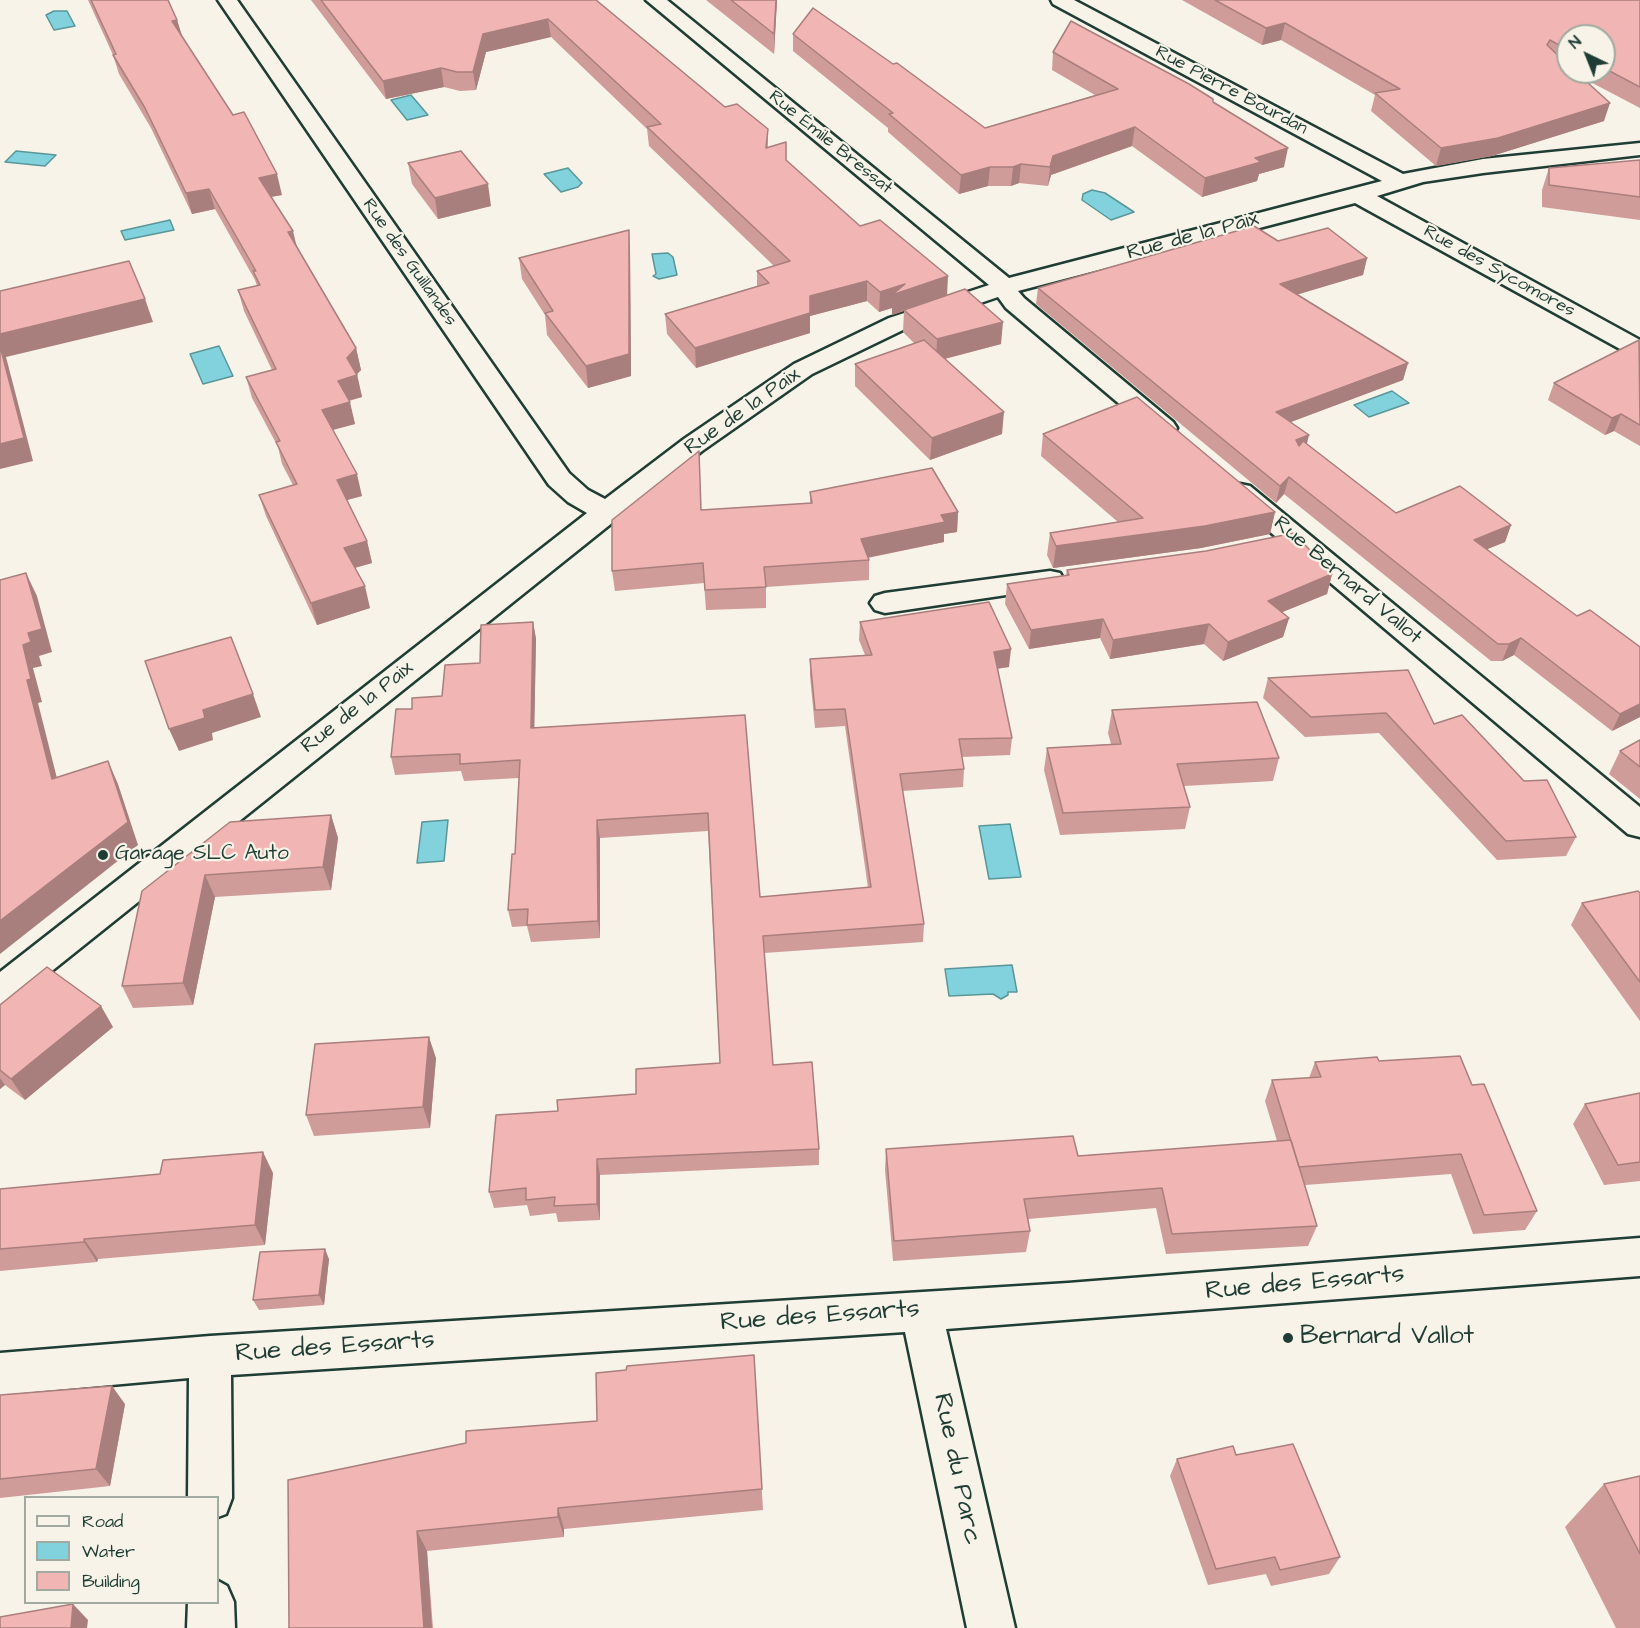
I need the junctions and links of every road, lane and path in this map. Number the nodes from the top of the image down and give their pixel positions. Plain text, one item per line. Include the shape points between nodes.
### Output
1 (227, 0) edge
2 (655, 0) edge
3 (1060, 0) edge
4 (1640, 149) edge
5 (1401, 182) junction
6 (1358, 195) junction
7 (1003, 288) junction
8 (1640, 350) edge
9 (1187, 447) edge
10 (1224, 478) edge
11 (606, 512) junction
12 (1297, 540) junction
13 (1265, 546) edge
14 (1072, 577) edge
15 (885, 603) dead end
16 (1640, 825) edge
17 (0, 992) edge
18 (1640, 1257) edge
19 (921, 1311) junction
20 (210, 1356) junction
21 (0, 1374) edge
22 (210, 1496) edge
23 (210, 1604) edge
24 (211, 1628) edge
25 (991, 1628) edge

1 - 11 street, Rue des Guillandes via 559,479
2 - 7 street, Rue Émile Bressat via 996,278
3 - 5 street, Rue Pierre Bourdan
4 - 5 street, Rue de la Paix via 1474,167
5 - 6 street, Rue de la Paix
6 - 7 street, Rue de la Paix
6 - 8 street, Rue des Sycomores
7 - 9 street via 1015,303
7 - 11 street, Rue de la Paix via 898,323 803,369 693,445
10 - 12 street, Rue Bernard Vallot
11 - 17 street, Rue de la Paix
12 - 13 street
12 - 16 street, Rue Bernard Vallot
14 - 15 street
18 - 19 street, Rue des Essarts
19 - 20 street, Rue des Essarts
19 - 25 street, Rue du Parc
20 - 21 street, Rue des Essarts
20 - 22 street
23 - 24 street

